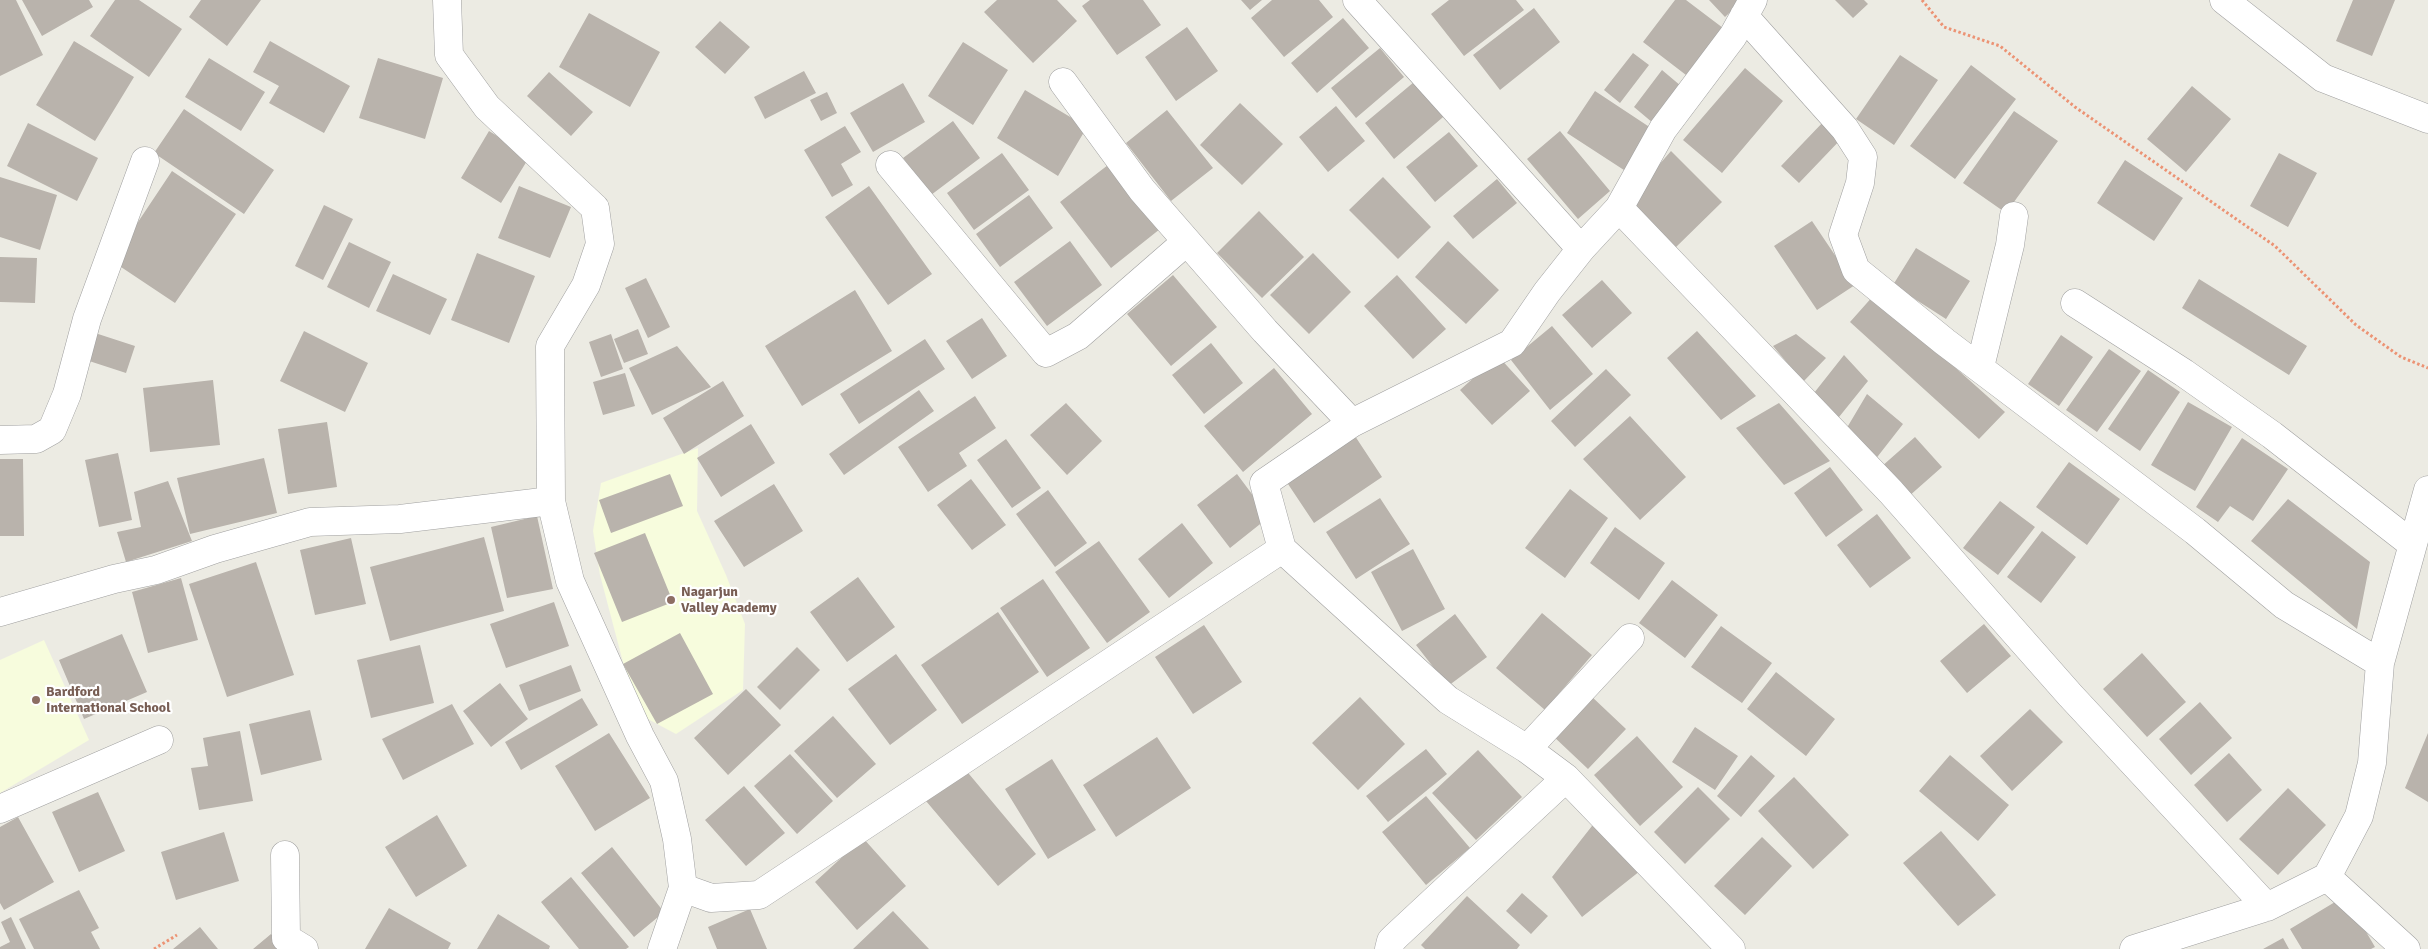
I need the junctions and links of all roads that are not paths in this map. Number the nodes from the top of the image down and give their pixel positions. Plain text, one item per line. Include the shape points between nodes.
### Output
1 (447, 0) edge
2 (1357, 0) edge
3 (2224, 0) edge
4 (1748, 8) edge
5 (1063, 82) dead end
6 (2428, 119) edge
7 (145, 161) dead end
8 (890, 166) dead end
9 (1619, 208) junction
10 (2014, 216) dead end
11 (1186, 242) junction
12 (1581, 249) junction
13 (2075, 303) dead end
14 (1980, 367) junction
15 (1352, 423) junction
16 (0, 440) edge
17 (2428, 490) edge
18 (551, 502) junction
19 (2412, 544) junction
20 (1282, 549) junction
21 (0, 612) edge
22 (1630, 638) dead end
23 (2380, 663) junction
24 (159, 740) dead end
25 (1527, 749) junction
26 (1566, 778) junction
27 (0, 809) edge
28 (285, 855) dead end
29 (2327, 876) junction
30 (683, 888) junction
31 (2267, 907) junction
32 (2428, 946) edge
33 (304, 949) edge
34 (662, 949) edge
35 (1389, 949) edge
36 (1731, 949) edge
37 (2134, 949) edge
38 (2406, 949) edge
39 (2411, 949) edge

1 - 18 street via 449,55 487,107 595,208 600,244 586,285 550,346
2 - 12 street
3 - 6 street via 2323,78
4 - 9 street via 1732,36 1663,129
4 - 14 street via 1845,129 1863,157 1860,183 1843,236 1856,270
5 - 11 street via 1142,190
7 - 16 street via 87,319 67,394 52,430 36,439
8 - 11 street via 1046,353 1078,336
9 - 12 street
9 - 31 street via 1891,492 2070,695
10 - 14 street
11 - 15 street
12 - 15 street via 1512,343
13 - 19 street via 2184,373 2272,435
14 - 23 street via 2195,531 2284,605
15 - 20 street via 1264,483
17 - 19 street
18 - 21 street via 400,518 310,522 156,570
18 - 30 street via 570,581 640,736 664,781 677,839
19 - 23 street
20 - 25 street via 1448,700
20 - 30 street via 759,895 711,898
22 - 25 street
23 - 29 street via 2372,763 2359,816
24 - 27 street
25 - 26 street
26 - 35 street via 1396,936
26 - 36 street
28 - 33 street via 286,938
29 - 31 street
29 - 38 street
30 - 34 street
31 - 37 street
32 - 39 street

